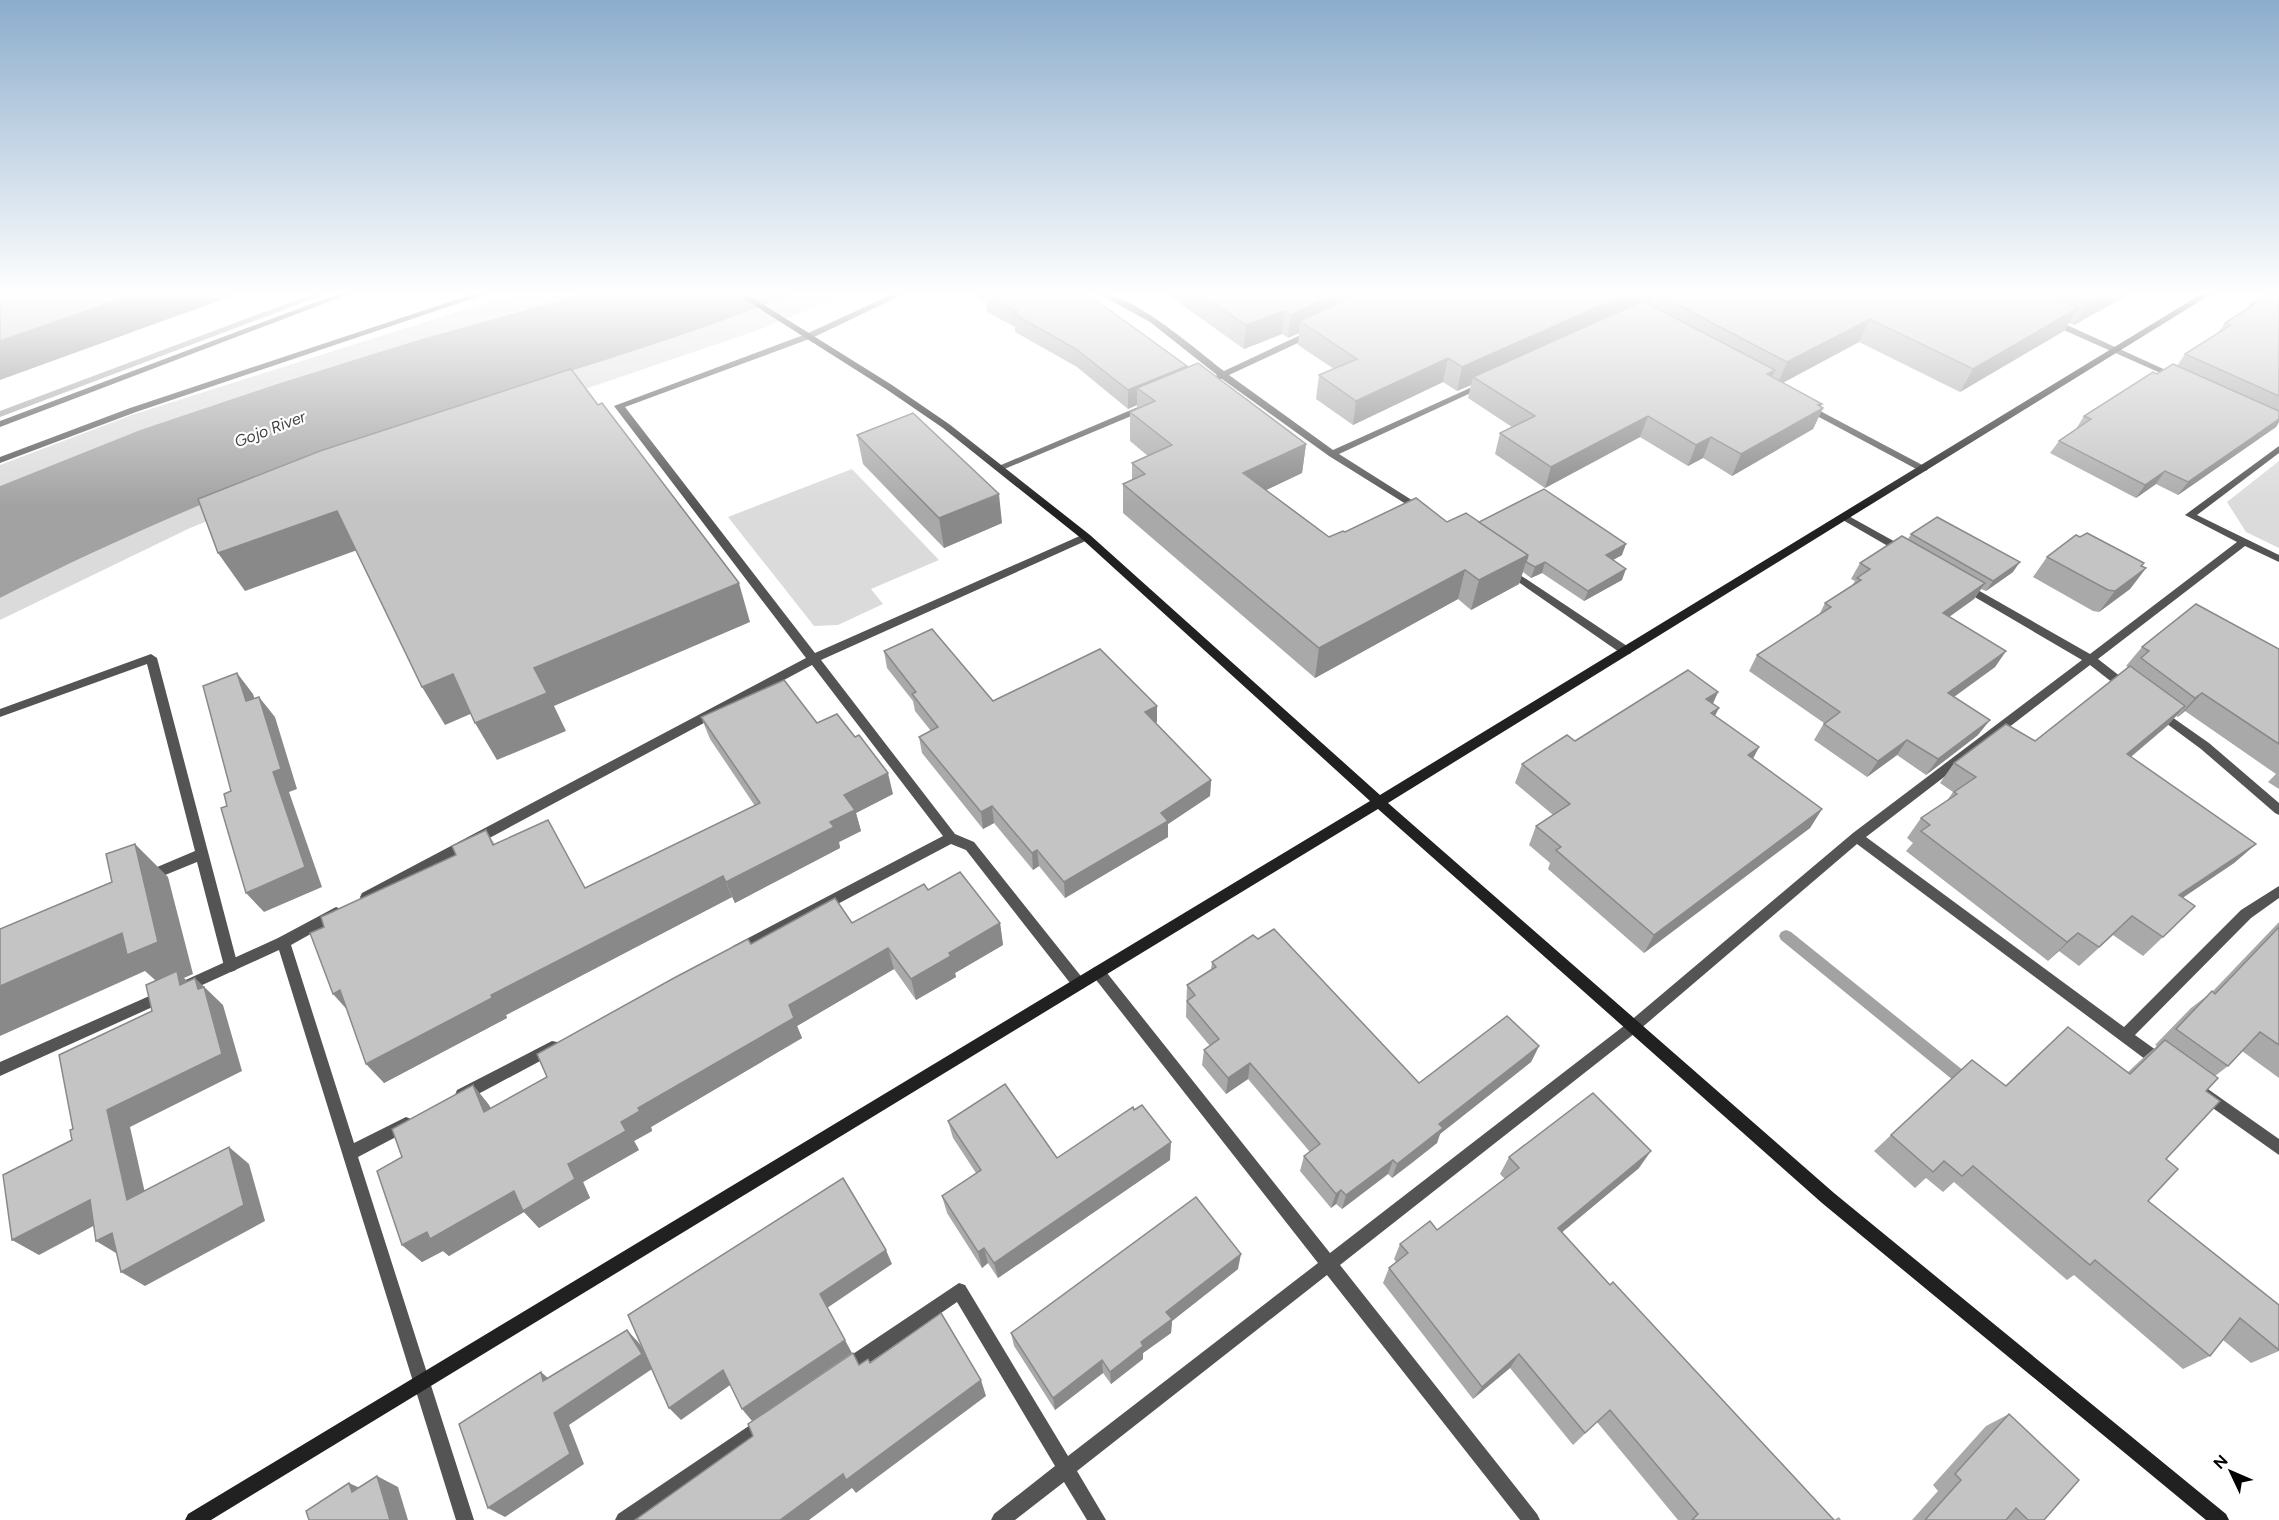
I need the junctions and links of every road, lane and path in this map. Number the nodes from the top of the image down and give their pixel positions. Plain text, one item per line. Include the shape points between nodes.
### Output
1 (160, 364) edge
2 (272, 364) edge
3 (733, 364) edge
4 (852, 364) edge
5 (1209, 364) edge
6 (1247, 364) edge
7 (2093, 364) edge
8 (2147, 364) edge
9 (1223, 375) junction
10 (1213, 379) edge
11 (2181, 379) edge
12 (1495, 380) edge
13 (1160, 401) edge
14 (1801, 404) edge
15 (0, 424) edge
16 (2279, 449) edge
17 (1332, 454) junction
18 (0, 460) edge
19 (999, 468) junction
20 (1923, 469) junction
21 (1845, 517) junction
22 (1433, 518) edge
23 (1086, 537) junction
24 (2244, 542) junction
25 (1916, 558) edge
26 (2279, 559) edge
27 (1500, 564) edge
28 (1957, 582) edge
29 (1626, 651) junction
30 (813, 659) junction
31 (2090, 659) junction
32 (0, 713) edge
33 (1379, 802) junction
34 (2279, 810) edge
35 (1857, 837) junction
36 (951, 838) junction
37 (202, 854) junction
38 (138, 881) edge
39 (2279, 891) edge
40 (283, 942) junction
41 (729, 954) edge
42 (231, 966) junction
43 (1098, 972) junction
44 (1079, 984) junction
45 (1634, 1026) junction
46 (2125, 1035) junction
47 (560, 1043) edge
48 (0, 1070) edge
49 (2173, 1070) edge
50 (2192, 1084) edge
51 (454, 1099) edge
52 (423, 1115) edge
53 (2279, 1149) edge
54 (349, 1154) junction
55 (1329, 1264) junction
56 (831, 1379) edge
57 (422, 1383) junction
58 (782, 1412) edge
59 (1066, 1468) junction
60 (194, 1520) edge
61 (465, 1520) edge
62 (624, 1520) edge
63 (1000, 1520) edge
64 (1097, 1520) edge
65 (1531, 1520) edge
66 (2220, 1520) edge

1 - 15 street
2 - 18 street
3 - 30 street via 619,406
4 - 19 street via 946,426
5 - 9 street
6 - 9 street
7 - 20 street
8 - 11 street
9 - 10 street
9 - 17 street
12 - 17 street
13 - 19 street
14 - 20 street
16 - 24 street via 2190,514
17 - 22 street
19 - 23 street
20 - 21 street
21 - 25 street
21 - 29 street
23 - 30 street
23 - 33 street
24 - 26 street
24 - 31 street
27 - 29 street
28 - 31 street
29 - 33 street
30 - 36 street
30 - 40 street
31 - 34 street via 2205,746
31 - 35 street
32 - 37 street via 152,658
33 - 43 street
33 - 45 street
35 - 45 street
35 - 46 street
36 - 41 street
36 - 44 street via 970,846
37 - 38 street
37 - 42 street
39 - 46 street via 2246,914
40 - 42 street
40 - 54 street
42 - 48 street
43 - 44 street
43 - 55 street
44 - 57 street
45 - 55 street
45 - 66 street via 1828,1198
46 - 49 street
47 - 51 street
50 - 53 street
52 - 54 street
54 - 57 street
55 - 59 street
55 - 65 street
56 - 59 street via 959,1291
57 - 60 street
57 - 61 street
58 - 62 street
59 - 63 street
59 - 64 street

